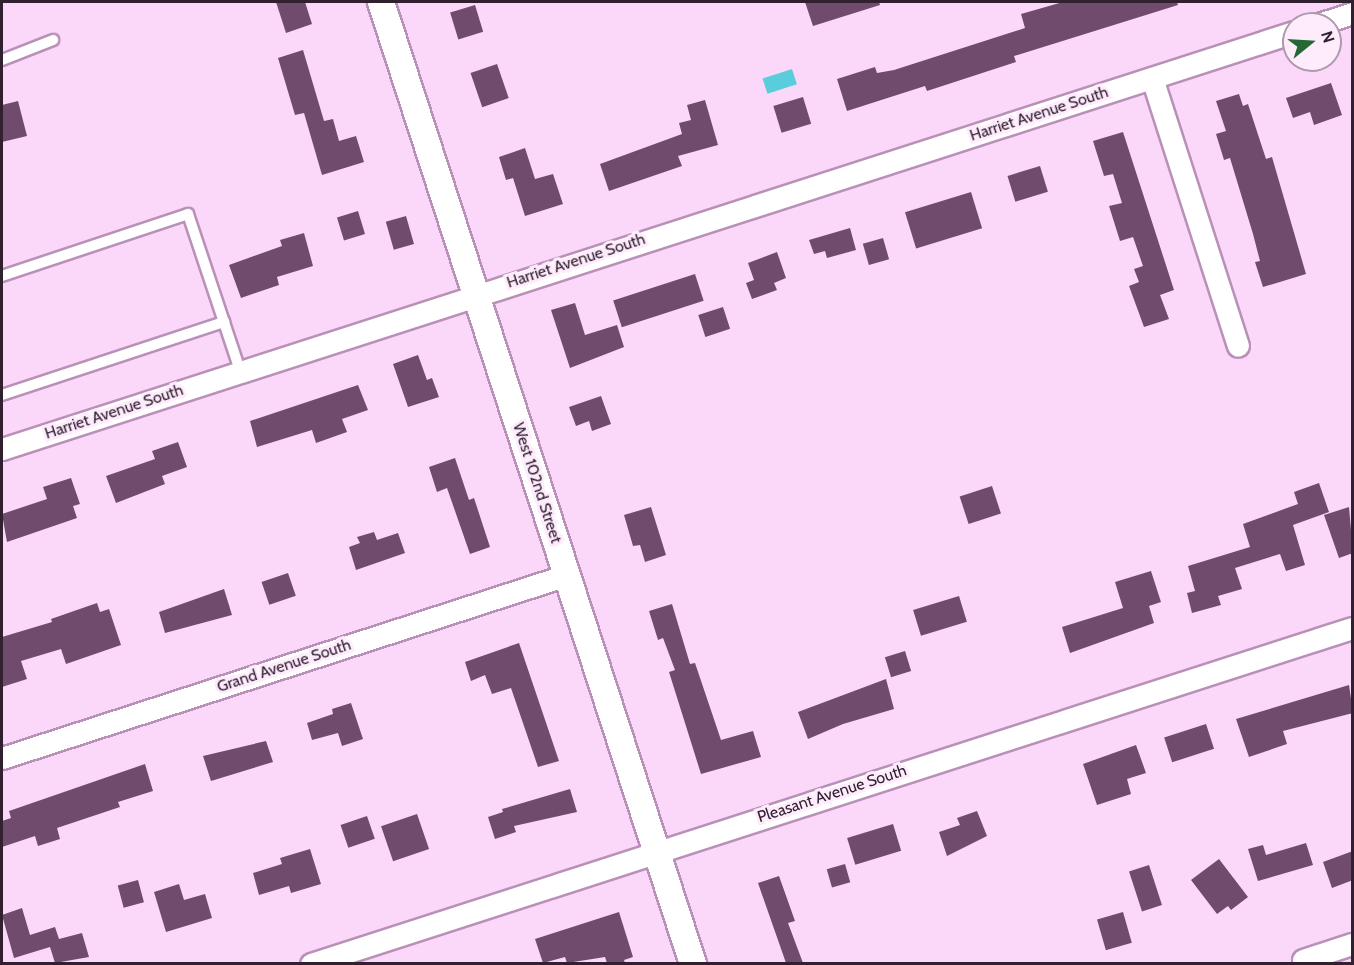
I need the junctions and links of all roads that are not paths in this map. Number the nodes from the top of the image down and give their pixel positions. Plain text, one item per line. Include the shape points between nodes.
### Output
1 (381, 2) edge
2 (1282, 36) edge
3 (53, 40) dead end
4 (2, 60) edge
5 (1152, 78) junction
6 (2, 276) edge
7 (476, 293) junction
8 (224, 322) junction
9 (1238, 346) dead end
10 (240, 370) junction
11 (2, 395) edge
12 (2, 449) edge
13 (567, 575) junction
14 (1353, 628) edge
15 (2, 758) edge
16 (656, 851) junction
17 (1353, 944) edge
18 (1303, 960) dead end
19 (311, 963) edge
20 (693, 963) edge

1 - 7 street, West 102nd Street
2 - 5 street, Harriet Avenue South
3 - 4 lane
5 - 7 street, Harriet Avenue South
5 - 9 street
6 - 8 lane via 188,214
7 - 10 street, Harriet Avenue South
7 - 13 street, West 102nd Street
8 - 10 lane
8 - 11 lane
10 - 12 street, Harriet Avenue South
13 - 15 street, Grand Avenue South
13 - 16 street, West 102nd Street
14 - 16 street, Pleasant Avenue South
16 - 19 street, Pleasant Avenue South
16 - 20 street, West 102nd Street
17 - 18 street

